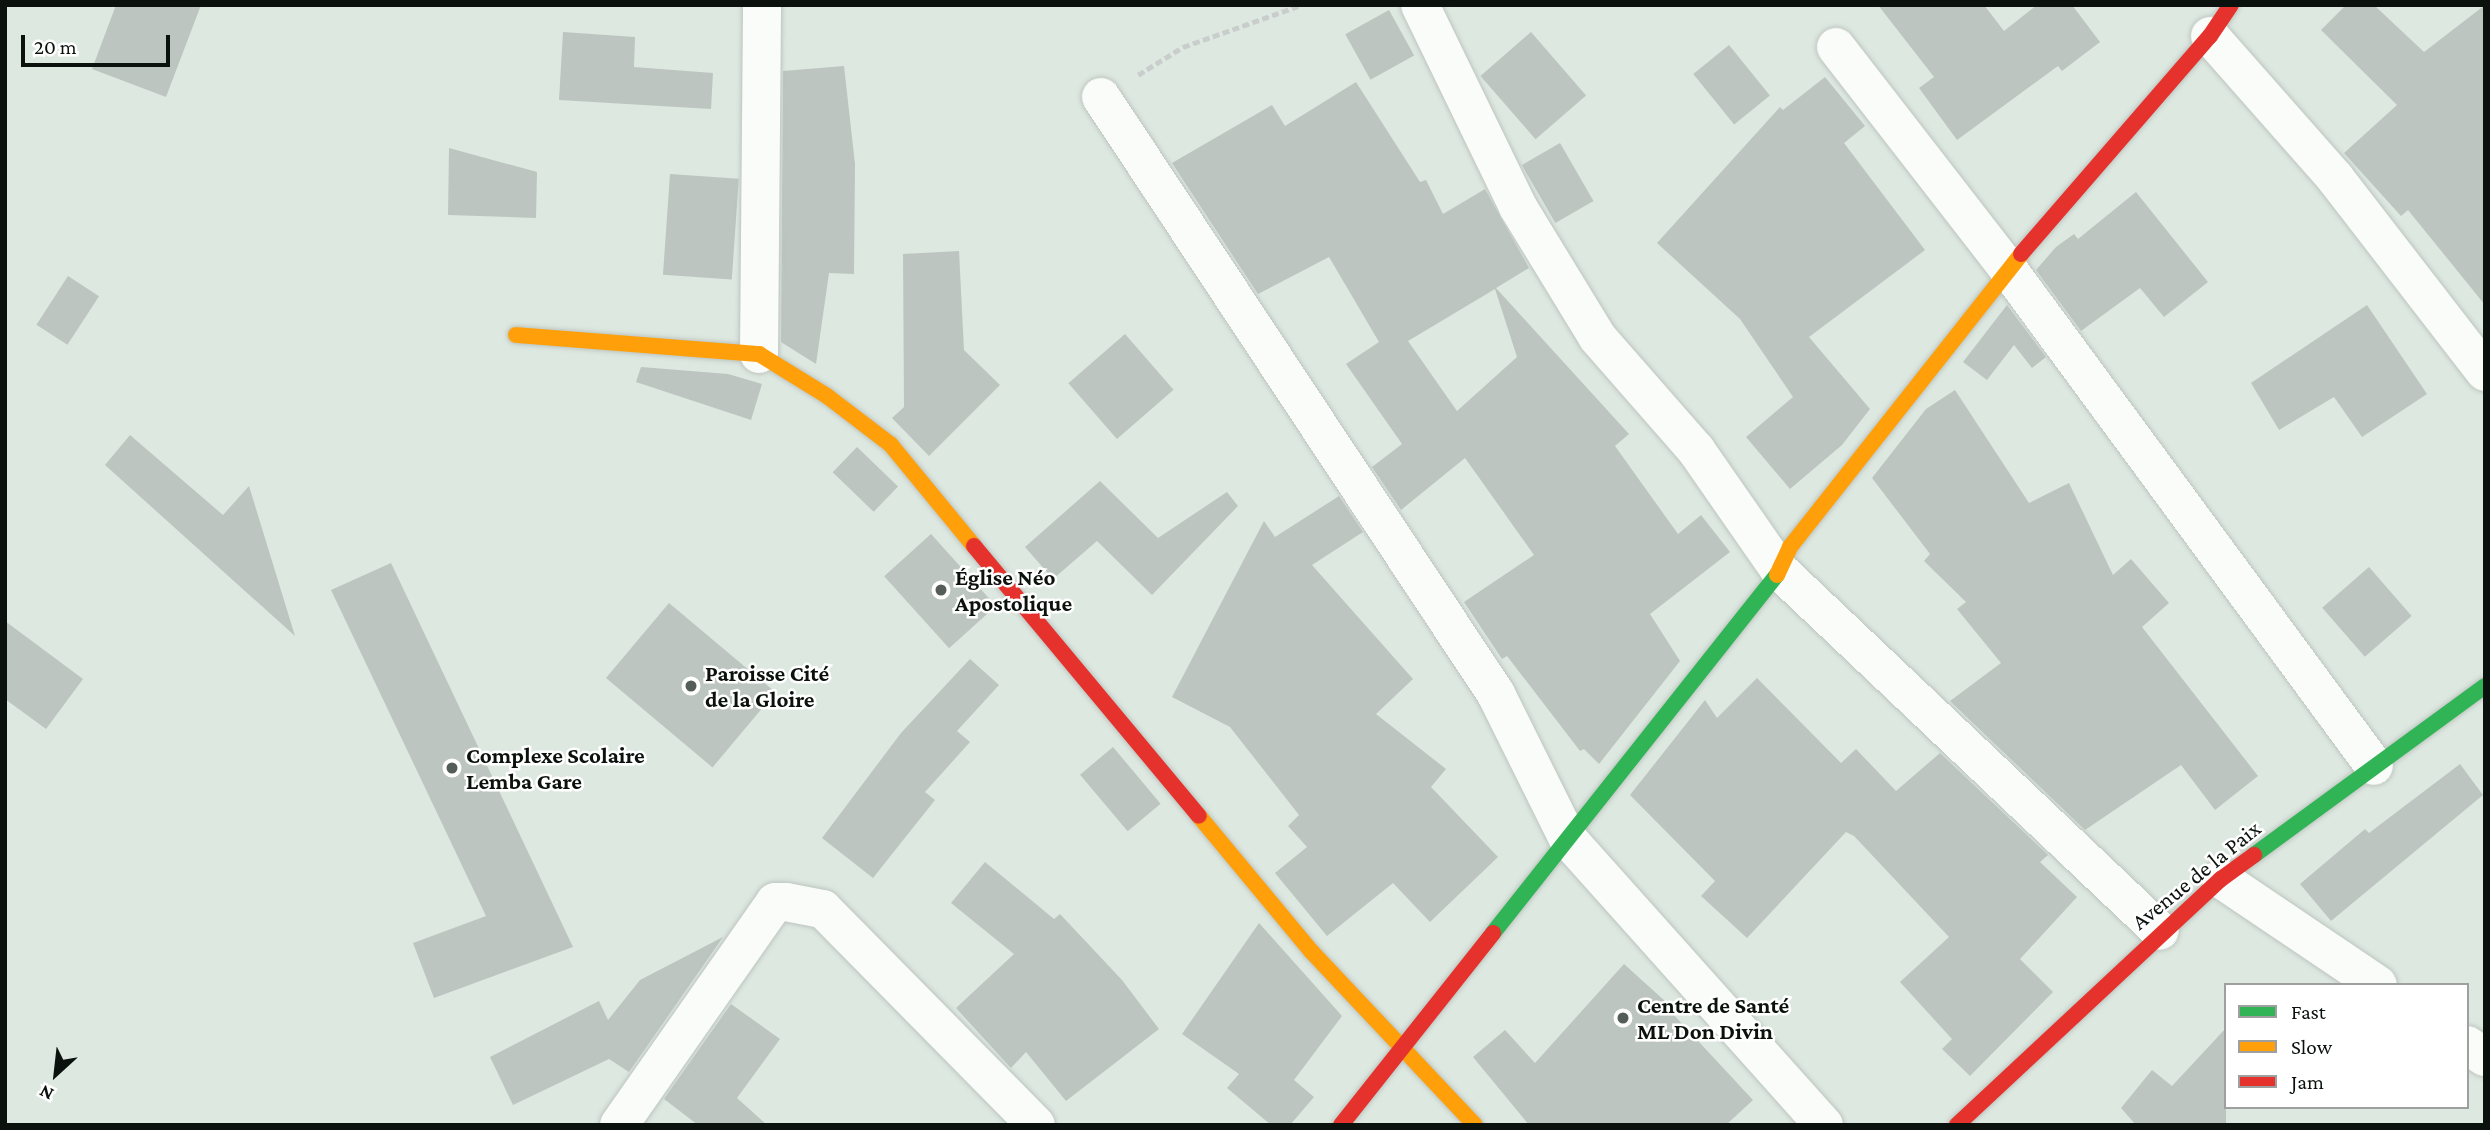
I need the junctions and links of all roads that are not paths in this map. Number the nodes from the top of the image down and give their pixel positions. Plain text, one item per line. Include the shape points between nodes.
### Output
1 (762, 5) edge
2 (1420, 5) edge
3 (2231, 5) edge
4 (2210, 36) junction
5 (1836, 47) dead end
6 (1101, 97) road end
7 (2008, 269) junction
8 (516, 335) dead end
9 (759, 354) junction
10 (2485, 372) edge
11 (1780, 570) junction
12 (2485, 686) edge
13 (2374, 766) junction
14 (1568, 839) junction
15 (2221, 879) junction
16 (2160, 932) junction
17 (2375, 983) edge
18 (2469, 1046) edge
19 (1405, 1047) junction
20 (2485, 1057) edge
21 (619, 1125) edge
22 (1036, 1125) edge
23 (1341, 1125) edge
24 (1475, 1125) edge
25 (1824, 1125) edge
26 (1957, 1125) edge

1 - 9 street
2 - 11 street via 1518,206 1598,338 1696,450
3 - 4 street
4 - 7 street
4 - 10 street via 2335,178
5 - 7 street
6 - 14 street via 1496,694
7 - 11 street via 1790,547
7 - 13 street
8 - 9 street
9 - 19 street via 827,396 891,445 1311,951
11 - 14 street
11 - 16 street
12 - 13 street, Avenue de la Paix
13 - 15 street, Avenue de la Paix
14 - 19 street
14 - 25 street
15 - 16 street, Avenue de la Paix
15 - 17 street
16 - 26 street, Avenue de la Paix
18 - 20 street
19 - 23 street
19 - 24 street
21 - 22 street via 775,902 786,902 823,909

